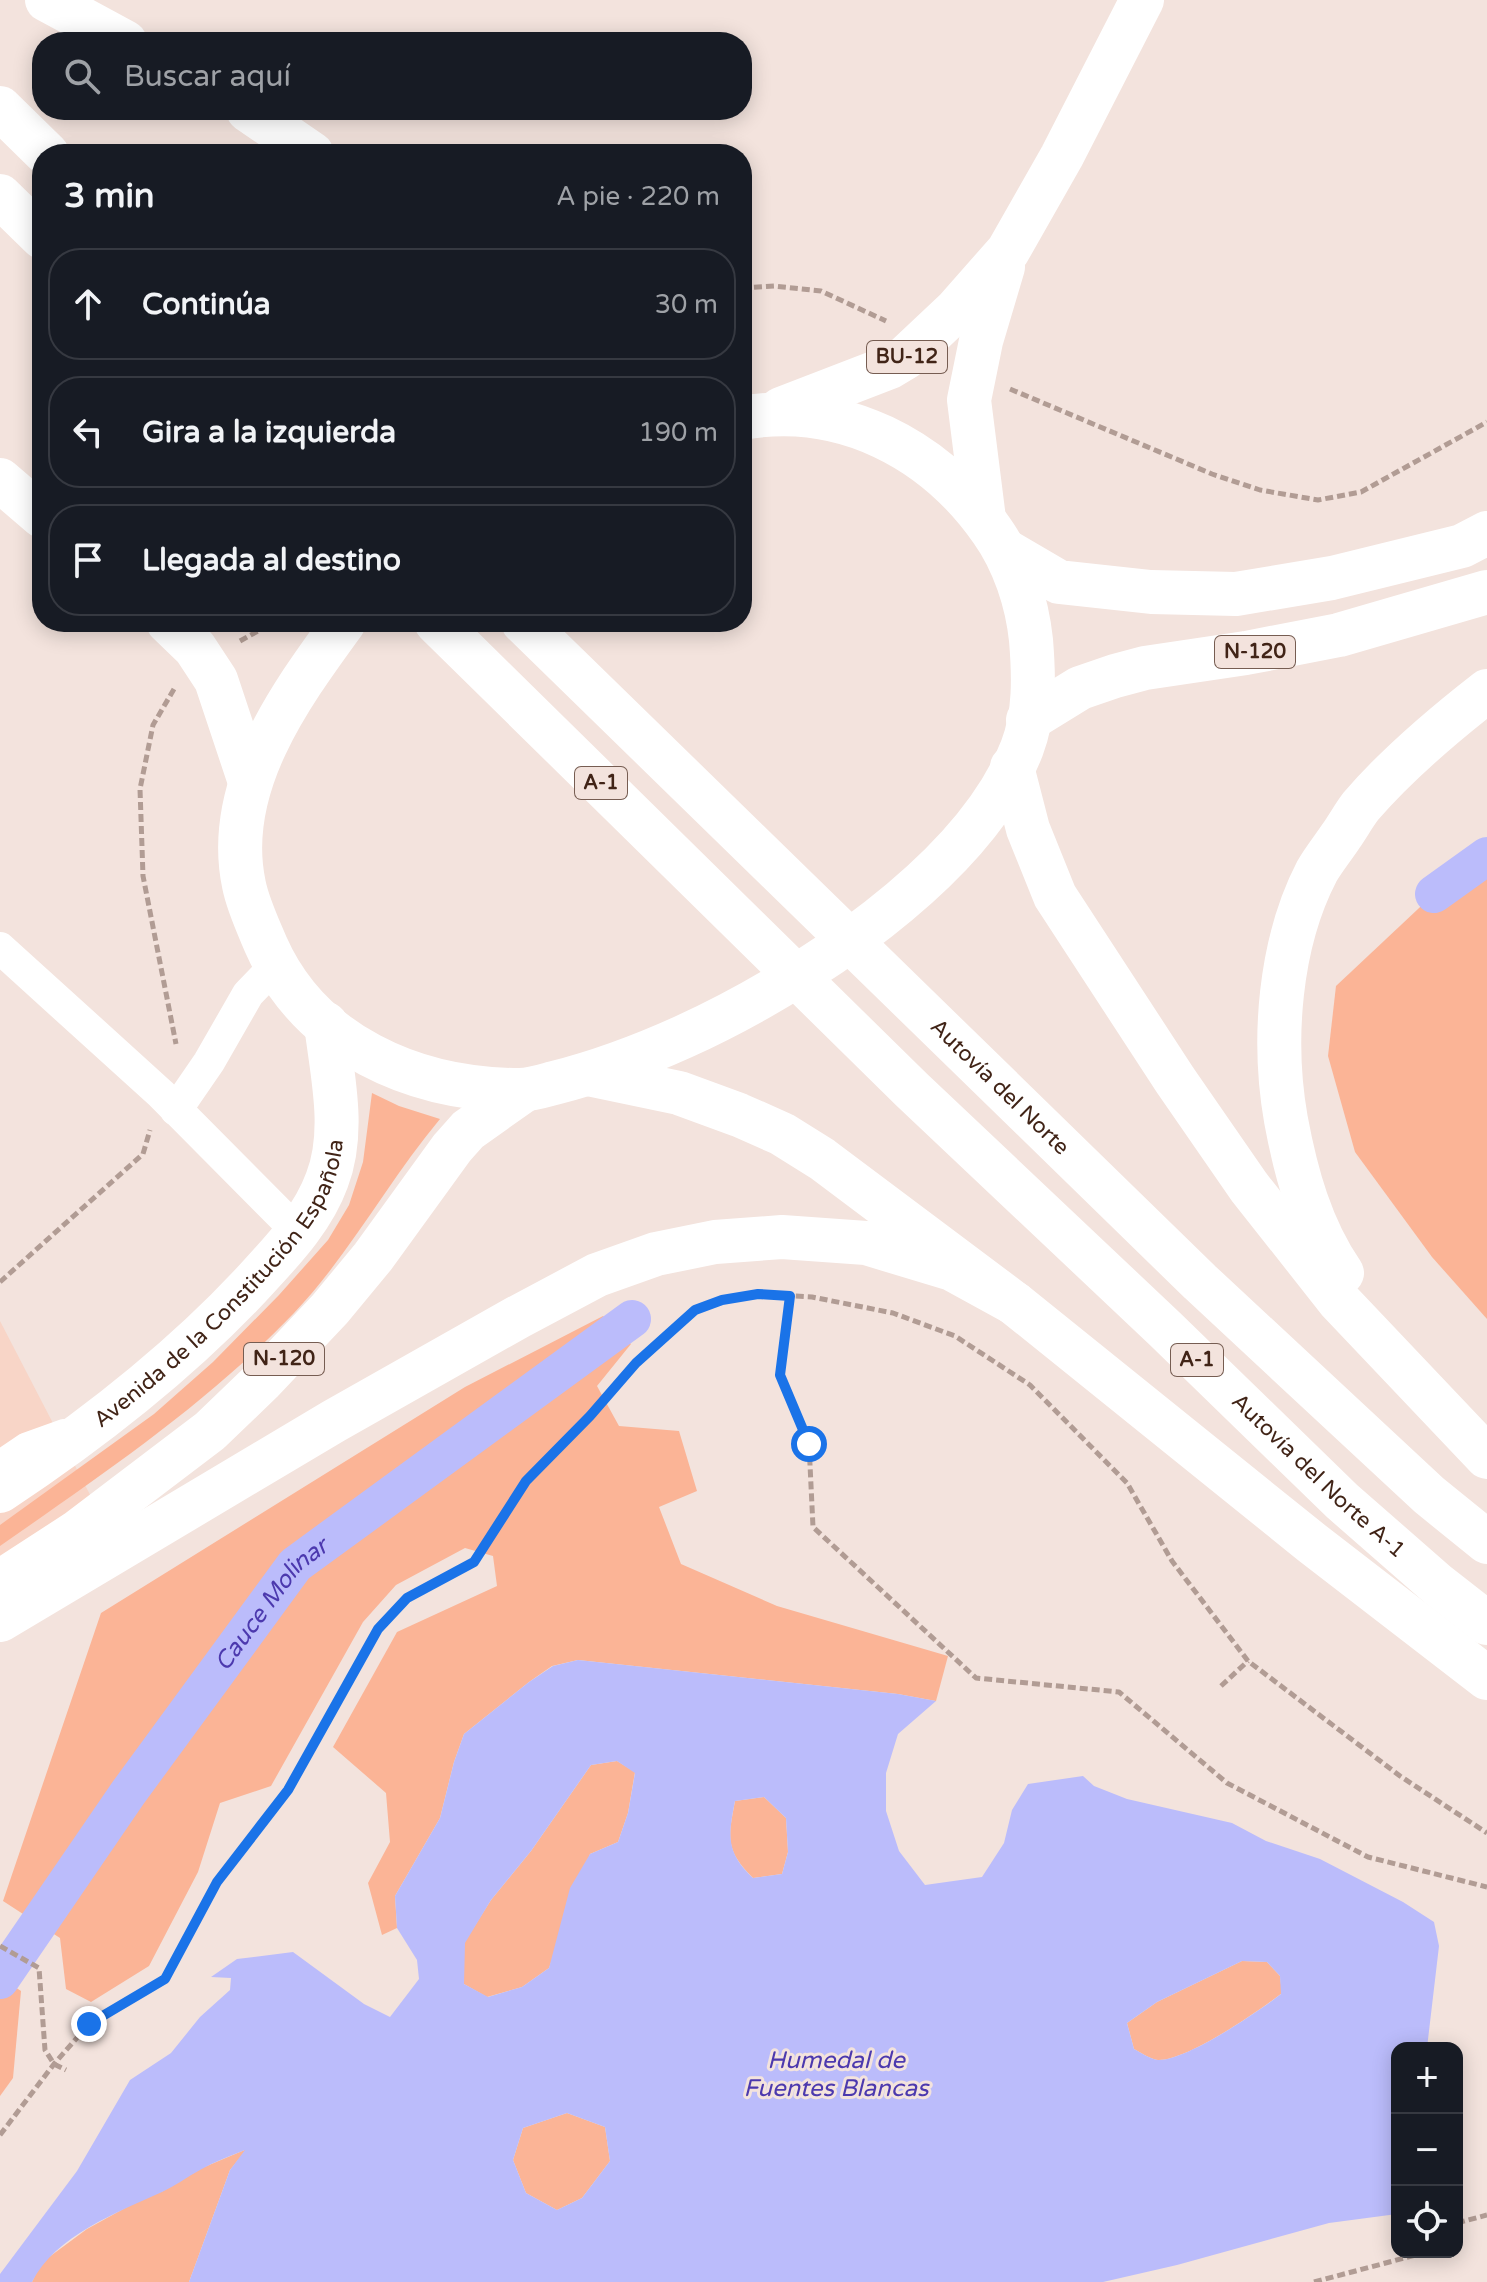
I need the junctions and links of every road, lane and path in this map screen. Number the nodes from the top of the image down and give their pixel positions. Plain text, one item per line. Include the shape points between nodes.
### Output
1 (47, 0) edge
2 (1142, 0) edge
3 (106, 32) edge
4 (0, 108) edge
5 (263, 120) edge
6 (37, 144) edge
7 (297, 144) edge
8 (0, 196) edge
9 (32, 227) edge
10 (1008, 251) junction
11 (752, 287) edge
12 (894, 325) dead end
13 (999, 385) dead end
14 (757, 415) edge
15 (1487, 422) edge
16 (0, 480) edge
17 (32, 507) edge
18 (1487, 533) edge
19 (995, 535) junction
20 (1487, 592) edge
21 (177, 632) edge
22 (257, 632) edge
23 (337, 632) edge
24 (533, 632) edge
25 (451, 636) edge
26 (205, 662) junction
27 (1487, 691) edge
28 (1028, 720) junction
29 (1012, 767) junction
30 (250, 782) junction
31 (0, 948) edge
32 (275, 966) junction
33 (326, 1024) junction
34 (588, 1074) junction
35 (523, 1091) junction
36 (169, 1102) junction
37 (297, 1231) junction
38 (0, 1282) edge
39 (790, 1296) junction
40 (1014, 1303) junction
41 (1395, 1360) junction
42 (113, 1410) junction
43 (0, 1457) edge
44 (1487, 1457) edge
45 (0, 1491) edge
46 (1487, 1542) edge
47 (0, 1582) edge
48 (0, 1620) edge
49 (1487, 1623) edge
50 (1248, 1661) junction
51 (1487, 1678) edge
52 (1221, 1686) dead end
53 (1487, 1833) edge
54 (1487, 1887) edge
55 (0, 1946) edge
56 (54, 2064) junction
57 (66, 2070) dead end
58 (0, 2135) edge
59 (1487, 2215) edge
60 (1463, 2221) edge
61 (1404, 2258) edge
62 (1314, 2282) edge

1 - 3 highway
2 - 10 highway, BU-12
4 - 6 highway
5 - 7 highway
8 - 9 highway
10 - 14 highway, BU-12 via 905,358
10 - 19 highway, BU-12 via 969,400
11 - 12 path via 821,291
13 - 15 path via 1212,474 1260,490 1318,500 1361,492
14 - 19 highway, N-120 via 829,417 879,433 928,464 970,500
16 - 17 highway
18 - 19 highway, N-120 via 1462,546 1332,578 1236,594 1059,582
19 - 28 highway, N-120 via 1028,616 1035,683
20 - 28 highway, N-120 via 1339,635 1115,676 1080,688
21 - 26 highway
22 - 26 path
23 - 30 highway, N-120 via 292,694
24 - 46 highway, Autovía del Norte / A-1 via 1200,1282 1429,1495
25 - 49 highway, Autovía del Norte A-1 / A-1 via 912,1090 1342,1501
26 - 30 highway
26 - 36 path via 180,680 153,725 140,789 143,876 177,1042
27 - 41 highway via 1440,728 1360,807 1317,872 1291,939 1281,999 1277,1056 1295,1169 1329,1253
28 - 29 highway, N-120
29 - 34 highway, N-120 via 996,800 952,853 896,904 826,956 730,1016
29 - 41 highway via 1028,829 1055,896 1249,1187 1339,1301
30 - 32 highway, N-120 via 240,828 244,885
31 - 36 street
32 - 33 highway, N-120
32 - 36 street via 248,994 209,1062
33 - 35 highway, N-120 via 384,1065 440,1083
33 - 37 highway, Avenida de la Constitución Española via 337,1118 334,1147 328,1179
34 - 35 highway, N-120
34 - 40 highway via 679,1093 782,1134 851,1179
35 - 47 highway, N-120 via 468,1130 330,1309 210,1431 77,1532
36 - 37 street
36 - 38 path via 143,1154
37 - 42 highway, Avenida de la Constitución Española via 235,1303
39 - 50 path via 893,1313 955,1336 1030,1385 1127,1483 1172,1561
39 - 54 path via 780,1375 809,1444 813,1527 976,1678 1119,1692 1227,1783 1368,1857
39 - 56 path via 758,1294 695,1310 636,1363 526,1481 474,1562 407,1598 378,1629 288,1790 217,1882 165,1979 89,2024
40 - 48 highway via 952,1269 866,1243 782,1237 715,1242 656,1254 597,1275 505,1324
40 - 51 highway
41 - 44 highway
42 - 43 lane via 24,1441
42 - 45 highway, Avenida de la Constitución Española
50 - 52 path
50 - 53 path via 1400,1776
55 - 56 path via 39,1968 45,2050
56 - 57 path
56 - 58 path
59 - 60 path
61 - 62 path

